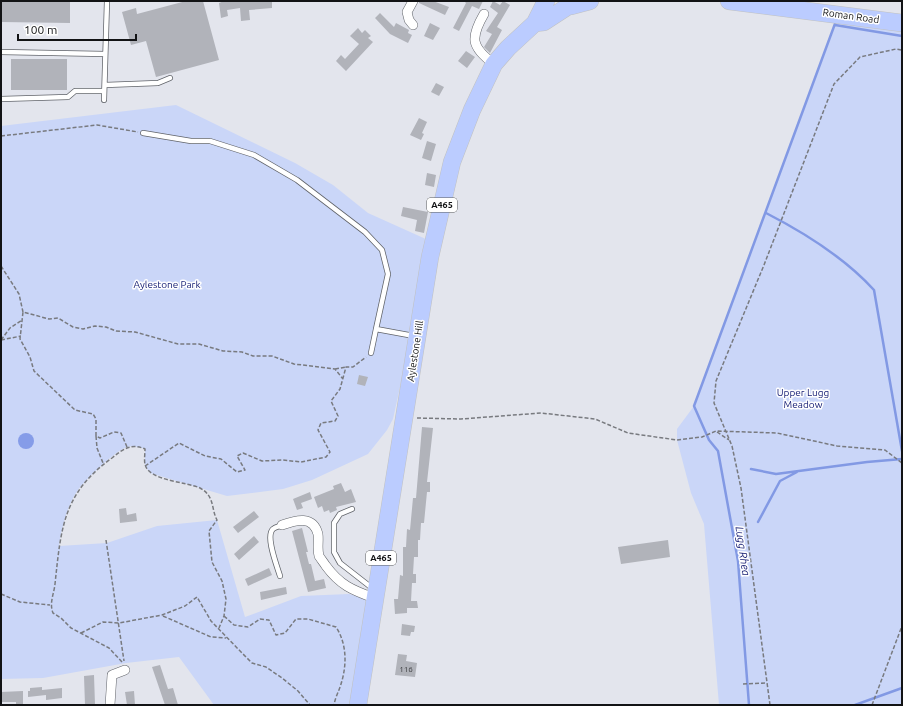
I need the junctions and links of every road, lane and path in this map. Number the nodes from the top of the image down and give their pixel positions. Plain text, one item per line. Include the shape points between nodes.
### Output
1 (107, 1) edge
2 (413, 1) edge
3 (546, 1) edge
4 (549, 1) edge
5 (590, 1) edge
6 (729, 1) edge
7 (571, 5) edge
8 (484, 14) dead end
9 (535, 23) junction
10 (902, 23) edge
11 (413, 25) dead end
12 (902, 50) edge
13 (1, 52) edge
14 (105, 54) junction
15 (494, 64) junction
16 (170, 78) dead end
17 (104, 85) junction
18 (104, 91) junction
19 (1, 99) edge
20 (104, 100) dead end
21 (143, 132) joint
22 (1, 136) edge
23 (1, 266) edge
24 (23, 312) junction
25 (22, 320) junction
26 (376, 328) junction
27 (21, 336) junction
28 (418, 337) junction
29 (1, 340) edge
30 (371, 353) joint
31 (346, 367) junction
32 (335, 369) junction
33 (343, 378) junction
34 (405, 418) junction
35 (716, 431) junction
36 (727, 431) junction
37 (96, 436) junction
38 (730, 441) junction
39 (127, 447) junction
40 (902, 463) edge
41 (104, 464) junction
42 (145, 466) junction
43 (352, 510) dead end
44 (282, 525) joint
45 (106, 540) dead end
46 (280, 576) dead end
47 (1, 594) edge
48 (375, 594) junction
49 (50, 605) junction
50 (162, 615) junction
51 (224, 616) junction
52 (119, 623) junction
53 (902, 626) edge
54 (219, 628) junction
55 (80, 634) junction
56 (226, 638) junction
57 (125, 668) junction
58 (767, 682) junction
59 (743, 684) dead end
60 (110, 705) edge
61 (310, 705) edge
62 (334, 705) edge
63 (358, 705) edge
64 (770, 705) edge
65 (872, 705) edge

1 - 14 lane
2 - 11 street via 407,12
3 - 9 highway, Aylestone Hill / A465
4 - 7 highway via 558,7
5 - 7 highway
6 - 10 highway, Roman Road
7 - 9 highway, Aylestone Hill / A465 via 544,22
8 - 15 street via 475,29 474,37 477,48
9 - 15 highway, Aylestone Hill / A465
12 - 36 path via 860,57 834,84 716,381 714,403
13 - 14 lane
14 - 17 lane
15 - 28 highway, Aylestone Hill / A465 via 472,110 452,162 430,257
16 - 17 lane via 158,82
17 - 18 lane
18 - 19 lane via 75,91 68,97
18 - 20 lane
21 - 22 path via 97,125
21 - 26 lane via 191,141 210,141 254,155 297,180 365,232 382,250 388,274
23 - 24 path via 19,294
24 - 25 path
24 - 32 path via 49,319 58,318 73,327 83,329 106,327 178,344 199,344 223,351 272,356 294,364
25 - 27 path
25 - 29 path via 10,328
26 - 28 lane
26 - 30 lane
27 - 29 path
27 - 37 path via 34,371 41,380 75,410 94,414
28 - 34 highway, Aylestone Hill / A465
30 - 31 path via 353,366
31 - 32 path
31 - 33 path
32 - 33 path
33 - 42 path via 340,389 331,401 338,416 335,421 321,423 318,430 330,452 326,457 301,462 262,461 243,453 238,456 245,470 237,472 221,460 205,456 179,443
34 - 35 path via 461,419 541,413 595,419 628,433 677,440 702,438
34 - 48 highway, Aylestone Hill / A465
35 - 36 path
35 - 38 path
36 - 38 path
36 - 40 path via 777,433 837,446 885,450
37 - 39 path via 100,438 114,432 121,433
37 - 41 path via 97,448
38 - 58 path via 742,496
39 - 41 path
39 - 42 path via 138,446 145,449
41 - 49 path via 77,490 67,513 60,535
42 - 51 path via 150,473 201,488 213,501 217,520 209,531 212,562 222,582 226,599
43 - 48 lane via 340,514 334,523 334,552 340,562
44 - 46 lane via 274,528 270,541
44 - 48 street via 298,519 313,524 318,534 320,556 334,577 351,590
45 - 52 path
47 - 49 path via 20,602
48 - 63 highway, Aylestone Hill / A465
49 - 55 path via 53,613
50 - 52 path
50 - 54 path via 185,606 197,597 211,621
50 - 56 path via 211,637
51 - 54 path
51 - 62 path via 234,625 248,627 260,619 269,620 276,635 285,633 296,619 308,619 336,627 343,637 345,668
52 - 55 path via 103,622
52 - 57 path
53 - 65 path
54 - 56 path
55 - 57 path via 109,648
56 - 61 path via 252,663 266,667 287,682
57 - 60 street via 112,675
58 - 59 path
58 - 64 path

